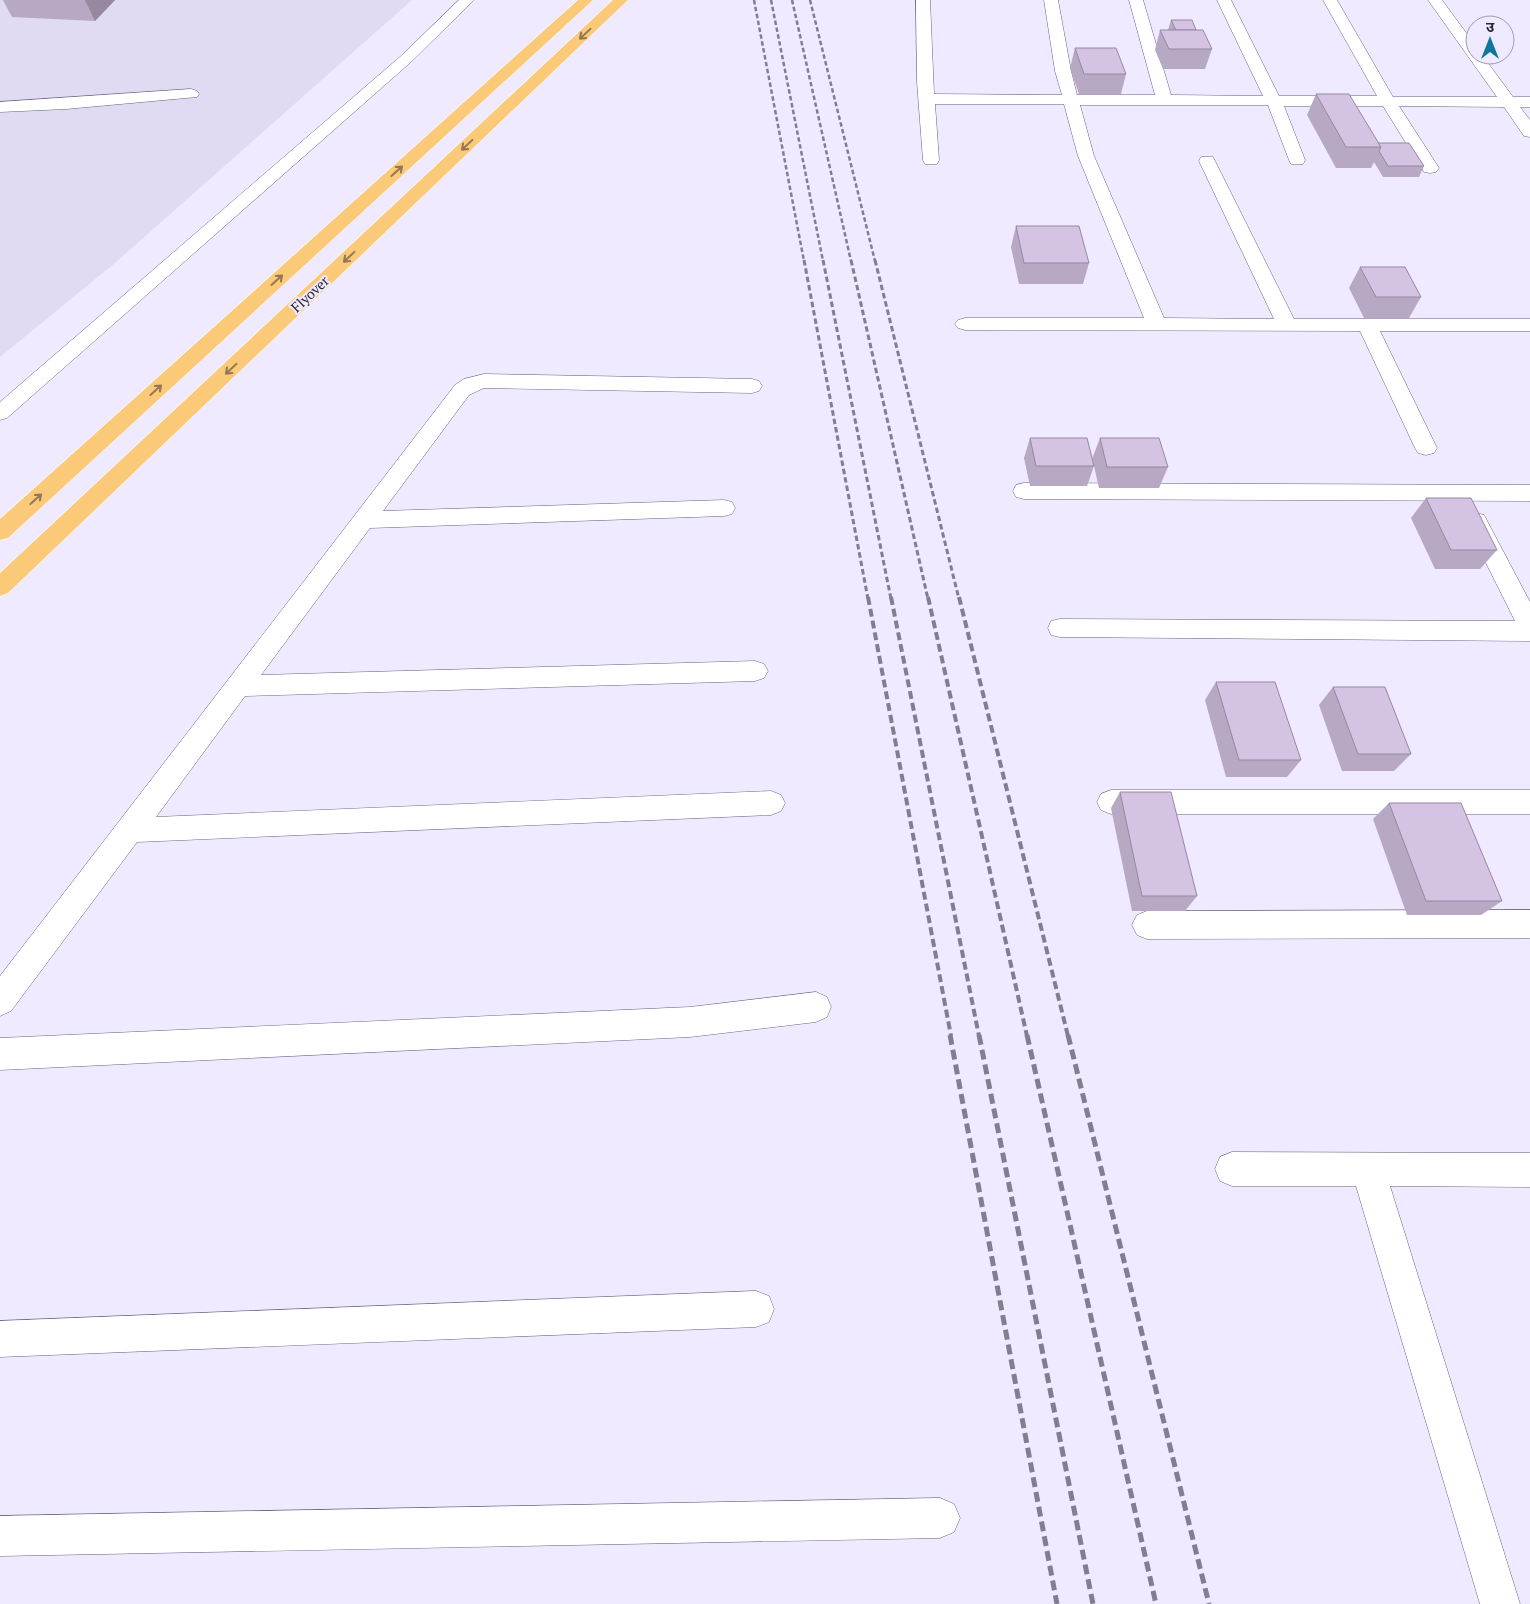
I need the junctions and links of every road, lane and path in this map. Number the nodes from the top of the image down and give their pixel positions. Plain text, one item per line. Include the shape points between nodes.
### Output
1 (467, 0) edge
2 (586, 0) edge
3 (621, 0) edge
4 (923, 0) edge
5 (1051, 0) edge
6 (1136, 0) edge
7 (1224, 0) edge
8 (1330, 0) edge
9 (1434, 0) edge
10 (191, 94) dead end
11 (926, 99) junction
12 (1071, 100) junction
13 (1165, 101) junction
14 (1274, 101) junction
15 (1388, 102) junction
16 (1510, 102) junction
17 (1530, 102) edge
18 (0, 107) edge
19 (1530, 132) edge
20 (931, 160) dead end
21 (1296, 160) dead end
22 (1207, 161) dead end
23 (1430, 168) dead end
24 (965, 324) dead end
25 (1157, 325) junction
26 (1287, 325) junction
27 (1367, 325) junction
28 (1530, 325) edge
29 (752, 386) dead end
30 (0, 414) edge
31 (1426, 448) dead end
32 (1024, 491) dead end
33 (1462, 493) junction
34 (1530, 493) edge
35 (724, 508) dead end
36 (362, 520) junction
37 (0, 532) edge
38 (0, 587) edge
39 (1530, 626) edge
40 (1060, 628) dead end
41 (1530, 631) edge
42 (755, 671) dead end
43 (237, 686) junction
44 (1111, 802) dead end
45 (1530, 802) edge
46 (771, 803) dead end
47 (129, 830) junction
48 (1530, 924) edge
49 (1147, 925) dead end
50 (0, 1002) edge
51 (816, 1007) dead end
52 (0, 1054) edge
53 (1232, 1169) dead end
54 (1368, 1170) junction
55 (1530, 1170) edge
56 (756, 1309) dead end
57 (0, 1339) edge
58 (940, 1518) dead end
59 (0, 1536) edge
60 (1500, 1604) edge

1 - 30 street via 406,59
37 -> 2 highway, Flyover
3 -> 38 highway, Flyover
4 - 11 street
5 - 12 street
6 - 13 street
7 - 14 street
8 - 15 street
9 - 16 street
10 - 18 street
11 - 12 street
11 - 20 street
12 - 13 street
12 - 25 street via 1086,156
13 - 14 street
14 - 15 street
14 - 21 street
15 - 16 street
15 - 23 street
16 - 17 street
16 - 19 street
22 - 26 street
24 - 25 street
25 - 26 street
26 - 27 street
27 - 28 street
27 - 31 street
29 - 36 street via 484,381 472,384 462,390
32 - 33 street
33 - 34 street
33 - 39 street
35 - 36 street
36 - 43 street
40 - 41 street
42 - 43 street
43 - 47 street
44 - 45 street
46 - 47 street
47 - 50 street
48 - 49 street
51 - 52 street via 690,1022
53 - 54 street
54 - 55 street
54 - 60 street
56 - 57 street
58 - 59 street

